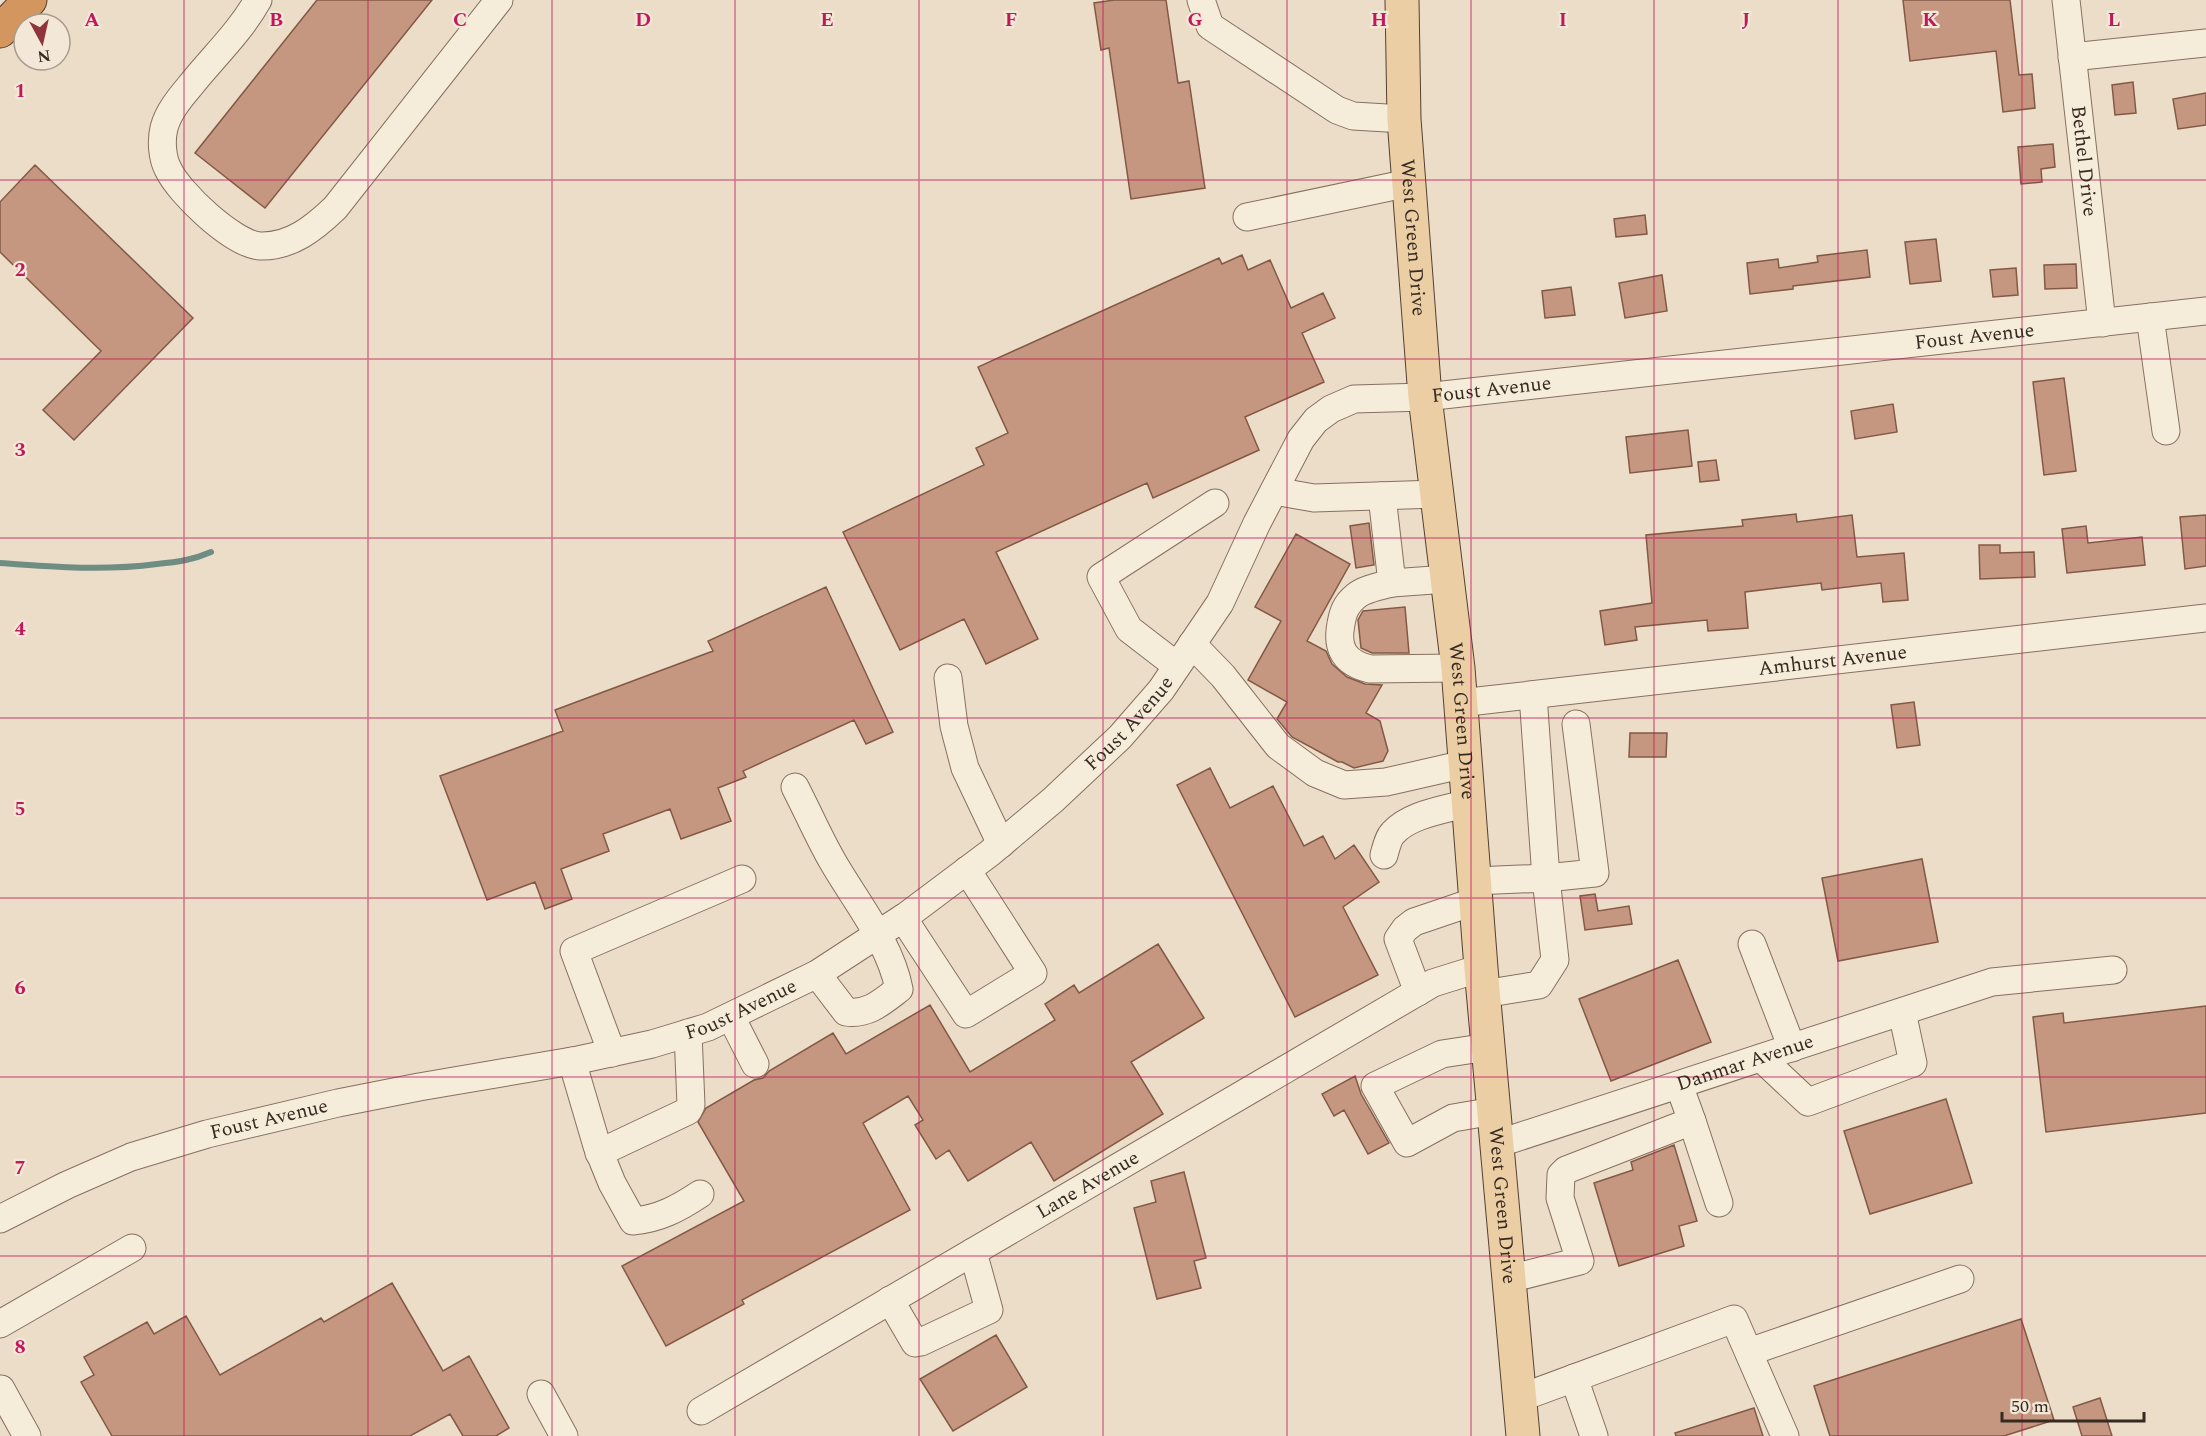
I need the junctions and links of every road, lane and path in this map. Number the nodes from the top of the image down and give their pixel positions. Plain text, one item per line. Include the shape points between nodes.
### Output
1 (30, 0) edge
2 (258, 0) edge
3 (499, 0) edge
4 (1201, 0) edge
5 (2066, 0) edge
6 (1401, 2) edge
7 (0, 31) edge
8 (2206, 43) edge
9 (2072, 57) junction
10 (1404, 119) junction
11 (1409, 183) junction
12 (1247, 217) dead end
13 (2206, 311) edge
14 (2151, 317) junction
15 (2102, 323) junction
16 (1425, 397) junction
17 (2166, 431) dead end
18 (1274, 491) junction
19 (1437, 494) junction
20 (1382, 496) junction
21 (1215, 503) dead end
22 (1447, 579) junction
23 (1392, 583) junction
24 (2206, 618) edge
25 (1192, 644) junction
26 (1177, 666) junction
27 (1458, 668) junction
28 (948, 678) dead end
29 (1533, 695) junction
30 (1460, 703) junction
31 (1576, 724) dead end
32 (1465, 764) junction
33 (795, 787) dead end
34 (1468, 803) junction
35 (1001, 844) junction
36 (1384, 855) dead end
37 (967, 870) junction
38 (1546, 878) junction
39 (742, 879) dead end
40 (1475, 891) junction
41 (903, 918) junction
42 (877, 935) junction
43 (1752, 944) dead end
44 (2113, 970) dead end
45 (817, 974) junction
46 (1482, 981) junction
47 (1418, 992) junction
48 (1902, 1012) junction
49 (730, 1017) junction
50 (688, 1033) junction
51 (1488, 1047) junction
52 (1792, 1048) junction
53 (612, 1053) junction
54 (1761, 1058) junction
55 (572, 1061) junction
56 (755, 1064) dead end
57 (1680, 1085) junction
58 (1494, 1111) junction
59 (1692, 1121) junction
60 (1497, 1144) junction
61 (599, 1153) junction
62 (700, 1194) dead end
63 (1719, 1203) dead end
64 (0, 1219) edge
65 (132, 1248) dead end
66 (973, 1252) junction
67 (1509, 1279) junction
68 (1960, 1279) dead end
69 (890, 1300) junction
70 (0, 1324) edge
71 (1749, 1352) junction
72 (1574, 1378) junction
73 (0, 1388) edge
74 (541, 1394) dead end
75 (1520, 1398) junction
76 (700, 1411) dead end
77 (27, 1436) edge
78 (564, 1436) edge
79 (1523, 1436) edge
80 (1594, 1436) edge
81 (1785, 1436) edge

1 - 7 highway
2 - 3 street via 179,100 164,129 163,141 167,168 188,195 230,234 260,246 297,238 335,208
4 - 10 street via 1210,26 1337,110 1353,116
5 - 9 street, Bethel Drive
6 - 10 main road, West Green Drive
8 - 9 street
9 - 15 street, Bethel Drive
10 - 11 main road, West Green Drive
11 - 12 street
11 - 16 main road, West Green Drive
13 - 14 street, Foust Avenue
14 - 15 street, Foust Avenue
14 - 17 street
15 - 16 street, Foust Avenue
16 - 18 street, Foust Avenue via 1354,399 1331,409 1301,439
16 - 19 main road, West Green Drive
18 - 20 street via 1314,498
18 - 25 street, Foust Avenue via 1220,603
19 - 20 street
19 - 22 main road, West Green Drive
20 - 23 street
21 - 26 street via 1101,577 1129,629
22 - 23 street
22 - 27 main road, West Green Drive
23 - 27 street via 1357,594 1344,609 1338,638 1345,656 1370,669
24 - 29 street, Amhurst Avenue
25 - 26 street, Foust Avenue
25 - 32 street via 1223,676 1278,746 1316,773 1344,785 1386,782
26 - 35 street, Foust Avenue via 1120,737
27 - 30 main road, West Green Drive
28 - 35 street via 954,726 965,768
29 - 30 street, Amhurst Avenue
29 - 38 street, Lane Avenue
30 - 32 main road, West Green Drive
31 - 38 street via 1595,873
32 - 34 main road, West Green Drive
33 - 42 street via 831,860
34 - 36 street via 1401,826 1391,835
34 - 40 main road, West Green Drive
35 - 37 street, Foust Avenue
37 - 41 street, Foust Avenue
37 - 41 street via 1033,974 966,1014
38 - 40 street
38 - 46 street, Lane Avenue via 1555,960 1539,985
39 - 53 street via 574,951
40 - 46 main road, West Green Drive
40 - 47 street via 1414,922 1398,939
41 - 42 street, Foust Avenue
42 - 45 street, Foust Avenue
42 - 45 street via 899,989 875,1008 846,1012
43 - 52 street
44 - 48 street, Danmar Avenue via 1992,982
45 - 49 street, Foust Avenue
46 - 47 street, Lane Avenue via 1433,983
46 - 51 main road, West Green Drive
47 - 66 street, Lane Avenue
48 - 52 street, Danmar Avenue
48 - 54 street via 1913,1063 1808,1102
49 - 50 street, Foust Avenue
49 - 56 street
50 - 53 street, Foust Avenue
50 - 61 street via 688,1111
51 - 58 main road, West Green Drive
51 - 58 street via 1442,1054 1375,1086 1407,1143 1453,1118
52 - 54 street, Danmar Avenue
53 - 55 street, Foust Avenue
54 - 57 street, Danmar Avenue
55 - 61 street
55 - 64 street, Foust Avenue via 338,1103 207,1134 130,1156
57 - 59 street
57 - 60 street, Danmar Avenue
58 - 60 main road, West Green Drive
59 - 63 street
59 - 67 street via 1566,1170 1561,1175 1560,1198 1580,1261
60 - 67 main road, West Green Drive
61 - 62 street via 633,1221 650,1220
65 - 70 street
66 - 69 street, Lane Avenue
66 - 69 street via 989,1310 982,1315 915,1343
67 - 75 main road, West Green Drive
68 - 71 street
69 - 76 street, Lane Avenue
71 - 72 street via 1734,1319
71 - 81 street
72 - 75 street
72 - 80 street
73 - 77 street
74 - 78 street
75 - 79 main road, West Green Drive

